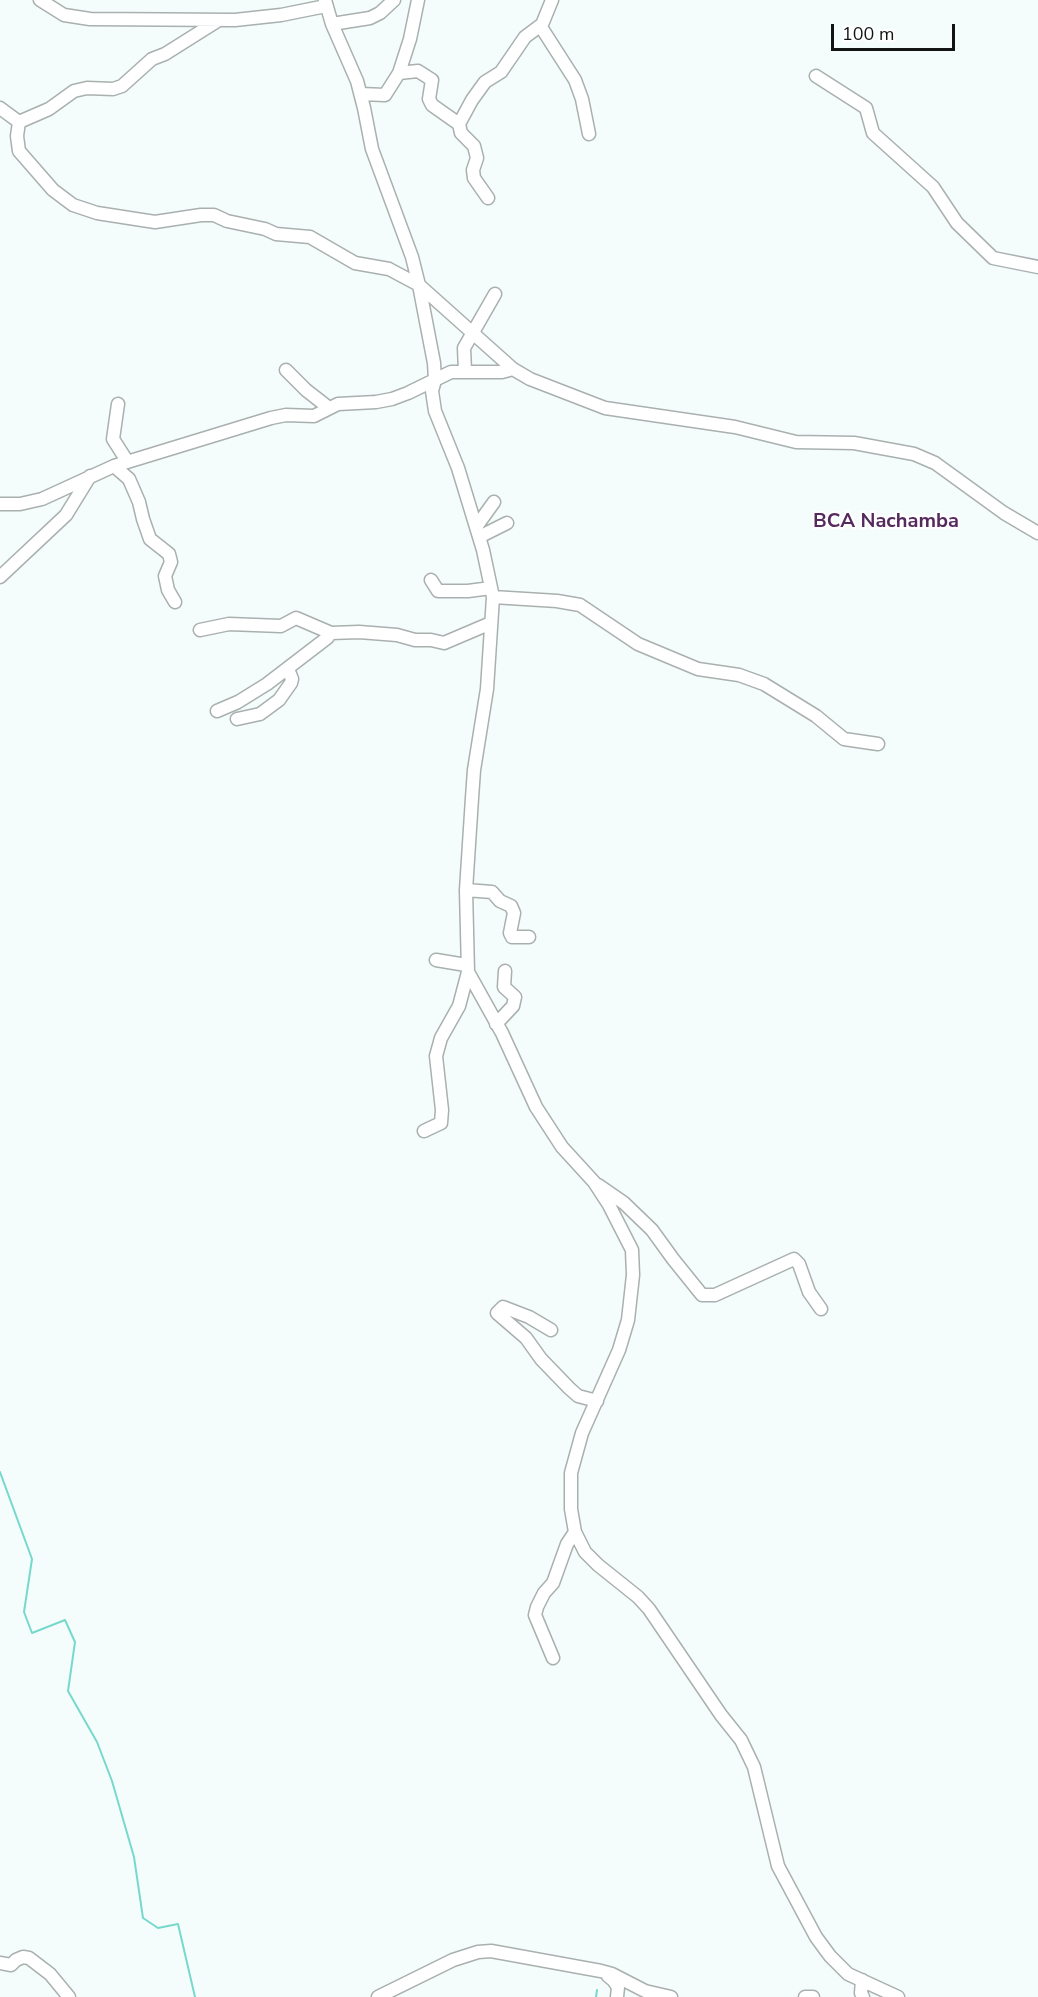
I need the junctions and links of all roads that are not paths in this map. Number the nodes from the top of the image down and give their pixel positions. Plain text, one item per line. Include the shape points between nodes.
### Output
1 (40, 0) edge
2 (394, 0) edge
3 (418, 0) edge
4 (552, 0) edge
5 (326, 3) edge
6 (219, 20) junction
7 (332, 24) junction
8 (541, 25) junction
9 (399, 73) junction
10 (816, 76) dead end
11 (360, 94) junction
12 (0, 108) edge
13 (19, 122) junction
14 (459, 124) junction
15 (589, 134) dead end
16 (488, 198) dead end
17 (1038, 267) edge
18 (419, 285) junction
19 (495, 294) dead end
20 (472, 332) junction
21 (513, 369) junction
22 (286, 370) dead end
23 (465, 371) junction
24 (435, 380) junction
25 (118, 404) dead end
26 (329, 408) junction
27 (127, 461) junction
28 (114, 466) junction
29 (90, 475) junction
30 (494, 502) dead end
31 (0, 504) edge
32 (507, 522) dead end
33 (477, 532) junction
34 (1037, 532) edge
35 (0, 578) edge
36 (431, 580) dead end
37 (492, 592) junction
38 (175, 602) dead end
39 (491, 623) junction
40 (200, 630) dead end
41 (331, 633) junction
42 (288, 669) junction
43 (217, 711) dead end
44 (237, 719) dead end
45 (878, 744) dead end
46 (466, 890) junction
47 (529, 937) dead end
48 (436, 960) dead end
49 (467, 969) junction
50 (505, 971) dead end
51 (496, 1024) junction
52 (424, 1131) dead end
53 (594, 1182) junction
54 (821, 1309) dead end
55 (551, 1329) dead end
56 (597, 1401) junction
57 (575, 1532) junction
58 (553, 1658) dead end
59 (0, 1963) edge
60 (601, 1971) junction
61 (862, 1980) junction
62 (69, 1997) edge
63 (378, 1997) edge
64 (617, 1997) edge
65 (671, 1997) edge
66 (805, 1997) edge
67 (813, 1997) edge
68 (862, 1997) edge
69 (898, 1997) edge

1 - 6 street via 64,15 90,19
2 - 7 street via 370,18
3 - 9 street
4 - 8 street
5 - 6 street via 265,18
5 - 7 street
6 - 13 street via 152,59 122,86 74,91 49,109
7 - 11 street
8 - 14 street via 525,37 501,72 485,82
8 - 15 street via 579,87
9 - 11 street via 385,95
9 - 14 street via 418,71 432,80 432,105
10 - 17 street via 866,108 873,133 933,187 957,223 993,258
11 - 18 street via 372,149
12 - 13 street
13 - 18 street via 19,151 53,190 73,205 155,222 214,214 276,234 310,237 342,257 389,269
14 - 16 street via 461,134 474,146 474,178
18 - 20 street
18 - 24 street
19 - 20 street
20 - 21 street
20 - 23 street via 464,348
21 - 23 street
21 - 34 street via 530,379 622,412 754,430 796,442 854,443 914,453
22 - 26 street
23 - 24 street via 451,372
24 - 26 street via 392,399
24 - 33 street via 435,411 458,468
25 - 27 street via 113,439
26 - 27 street via 314,416 271,418
27 - 28 street
28 - 29 street
28 - 38 street via 129,479 150,539 169,554 171,562 165,576
29 - 31 street via 42,499
29 - 35 street via 66,515
30 - 33 street
32 - 33 street
33 - 37 street
36 - 37 street via 438,591
37 - 39 street
37 - 45 street via 580,605 631,640 698,669 739,675 764,684 816,716 844,739
39 - 41 street via 444,643 390,634
39 - 46 street via 487,689 474,770
40 - 41 street via 229,624 281,626 296,618
41 - 42 street
42 - 43 street via 253,694
42 - 44 street via 291,683 279,700 260,714
46 - 47 street via 492,892 511,906 512,938
46 - 49 street
48 - 49 street
49 - 51 street
49 - 52 street via 459,1006 436,1056 441,1123
50 - 51 street via 504,987 515,998 513,1006
51 - 53 street via 536,1107 562,1147
53 - 54 street via 652,1230 702,1295 715,1295 794,1259
53 - 56 street via 628,1241 633,1258 628,1320
55 - 56 street via 503,1307 497,1312 526,1338 569,1388 578,1396
56 - 57 street via 582,1433 571,1473
57 - 58 street via 535,1616
57 - 61 street via 598,1565 649,1609 741,1740 754,1767 783,1878 830,1956 848,1974
59 - 62 street via 11,1965 23,1957 29,1958 50,1974
60 - 63 street via 478,1952
60 - 64 street via 614,1980
60 - 65 street via 645,1991
61 - 68 street
61 - 69 street
66 - 67 street

